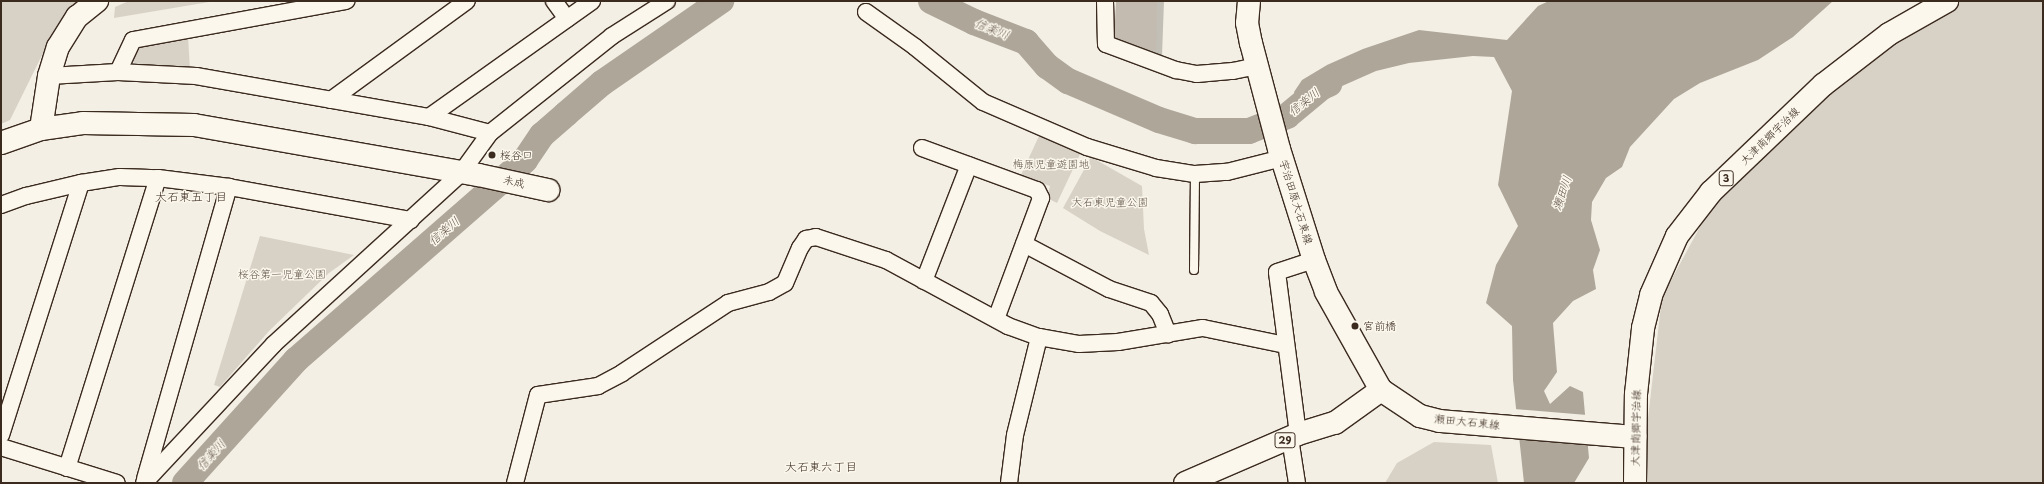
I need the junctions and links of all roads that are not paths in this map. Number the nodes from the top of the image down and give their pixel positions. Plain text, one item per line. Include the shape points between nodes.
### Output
1 (97, 1) edge
2 (346, 1) edge
3 (467, 1) edge
4 (554, 1) edge
5 (592, 1) edge
6 (667, 1) edge
7 (1105, 1) edge
8 (1249, 1) edge
9 (1947, 1) edge
10 (866, 12) dead end
11 (567, 19) junction
12 (118, 72) junction
13 (1258, 72) junction
14 (49, 76) junction
15 (331, 100) junction
16 (429, 117) junction
17 (41, 129) junction
18 (490, 133) junction
19 (1, 143) edge
20 (922, 148) dead end
21 (1281, 154) junction
22 (969, 165) junction
23 (470, 174) junction
24 (1195, 174) junction
25 (158, 178) junction
26 (81, 183) junction
27 (229, 187) junction
28 (548, 190) dead end
29 (1, 205) edge
30 (411, 220) junction
31 (1024, 244) junction
32 (1314, 260) junction
33 (1194, 270) dead end
34 (924, 281) junction
35 (996, 320) junction
36 (1168, 334) junction
37 (1039, 337) junction
38 (1285, 345) junction
39 (1380, 390) junction
40 (1, 435) edge
41 (1294, 436) junction
42 (1629, 437) junction
43 (1, 447) edge
44 (67, 468) junction
45 (117, 483) edge
46 (144, 483) edge
47 (515, 483) edge
48 (1009, 483) edge
49 (1185, 483) edge
50 (1297, 483) edge
51 (1635, 483) edge

1 - 14 main road via 77,17 58,47
2 - 12 street via 133,40
3 - 15 street
4 - 11 street
5 - 11 street
6 - 18 street via 612,36
7 - 13 street via 1106,44 1176,70 1214,73
8 - 13 main road, 宇治田原大石東線 via 1247,23
9 - 42 main road, 大津南郷宇治線 / 3 via 1889,34 1823,85 1712,192 1677,236 1651,295 1643,328
10 - 24 street via 984,102 1087,147 1156,168
11 - 16 street
12 - 14 street
12 - 15 street via 196,76
13 - 21 main road, 宇治田原大石東線
14 - 17 main road
15 - 16 street
16 - 18 street
17 - 19 main road, 未成
17 - 23 main road, 未成 via 83,123 194,125
18 - 23 street
20 - 22 street
21 - 24 street via 1227,172
21 - 32 main road, 宇治田原大石東線
22 - 31 street via 1036,190 1041,198
22 - 34 street
23 - 28 main road, 未成
23 - 30 street
24 - 33 lane
25 - 26 street via 120,177
25 - 27 street
25 - 44 street
26 - 29 street via 26,196
26 - 40 street
27 - 30 street
27 - 46 street
30 - 46 street via 274,344
31 - 35 street
31 - 36 street via 1109,289 1151,303 1160,314
32 - 38 street via 1277,272
32 - 39 main road, 宇治田原大石東線 via 1326,292
34 - 35 street
34 - 47 street via 886,260 816,237 806,239 784,283 769,292 728,303 598,386 538,395
35 - 37 street
36 - 37 street via 1118,342 1079,344
36 - 38 street via 1203,328
37 - 48 street via 1015,436
38 - 41 street
39 - 41 main road, 29 via 1335,423
39 - 42 main road, 瀬田大石東線 via 1420,416
41 - 49 main road, 29
41 - 50 street
42 - 51 main road, 大津南郷宇治線 / 3
43 - 44 street
44 - 45 street

